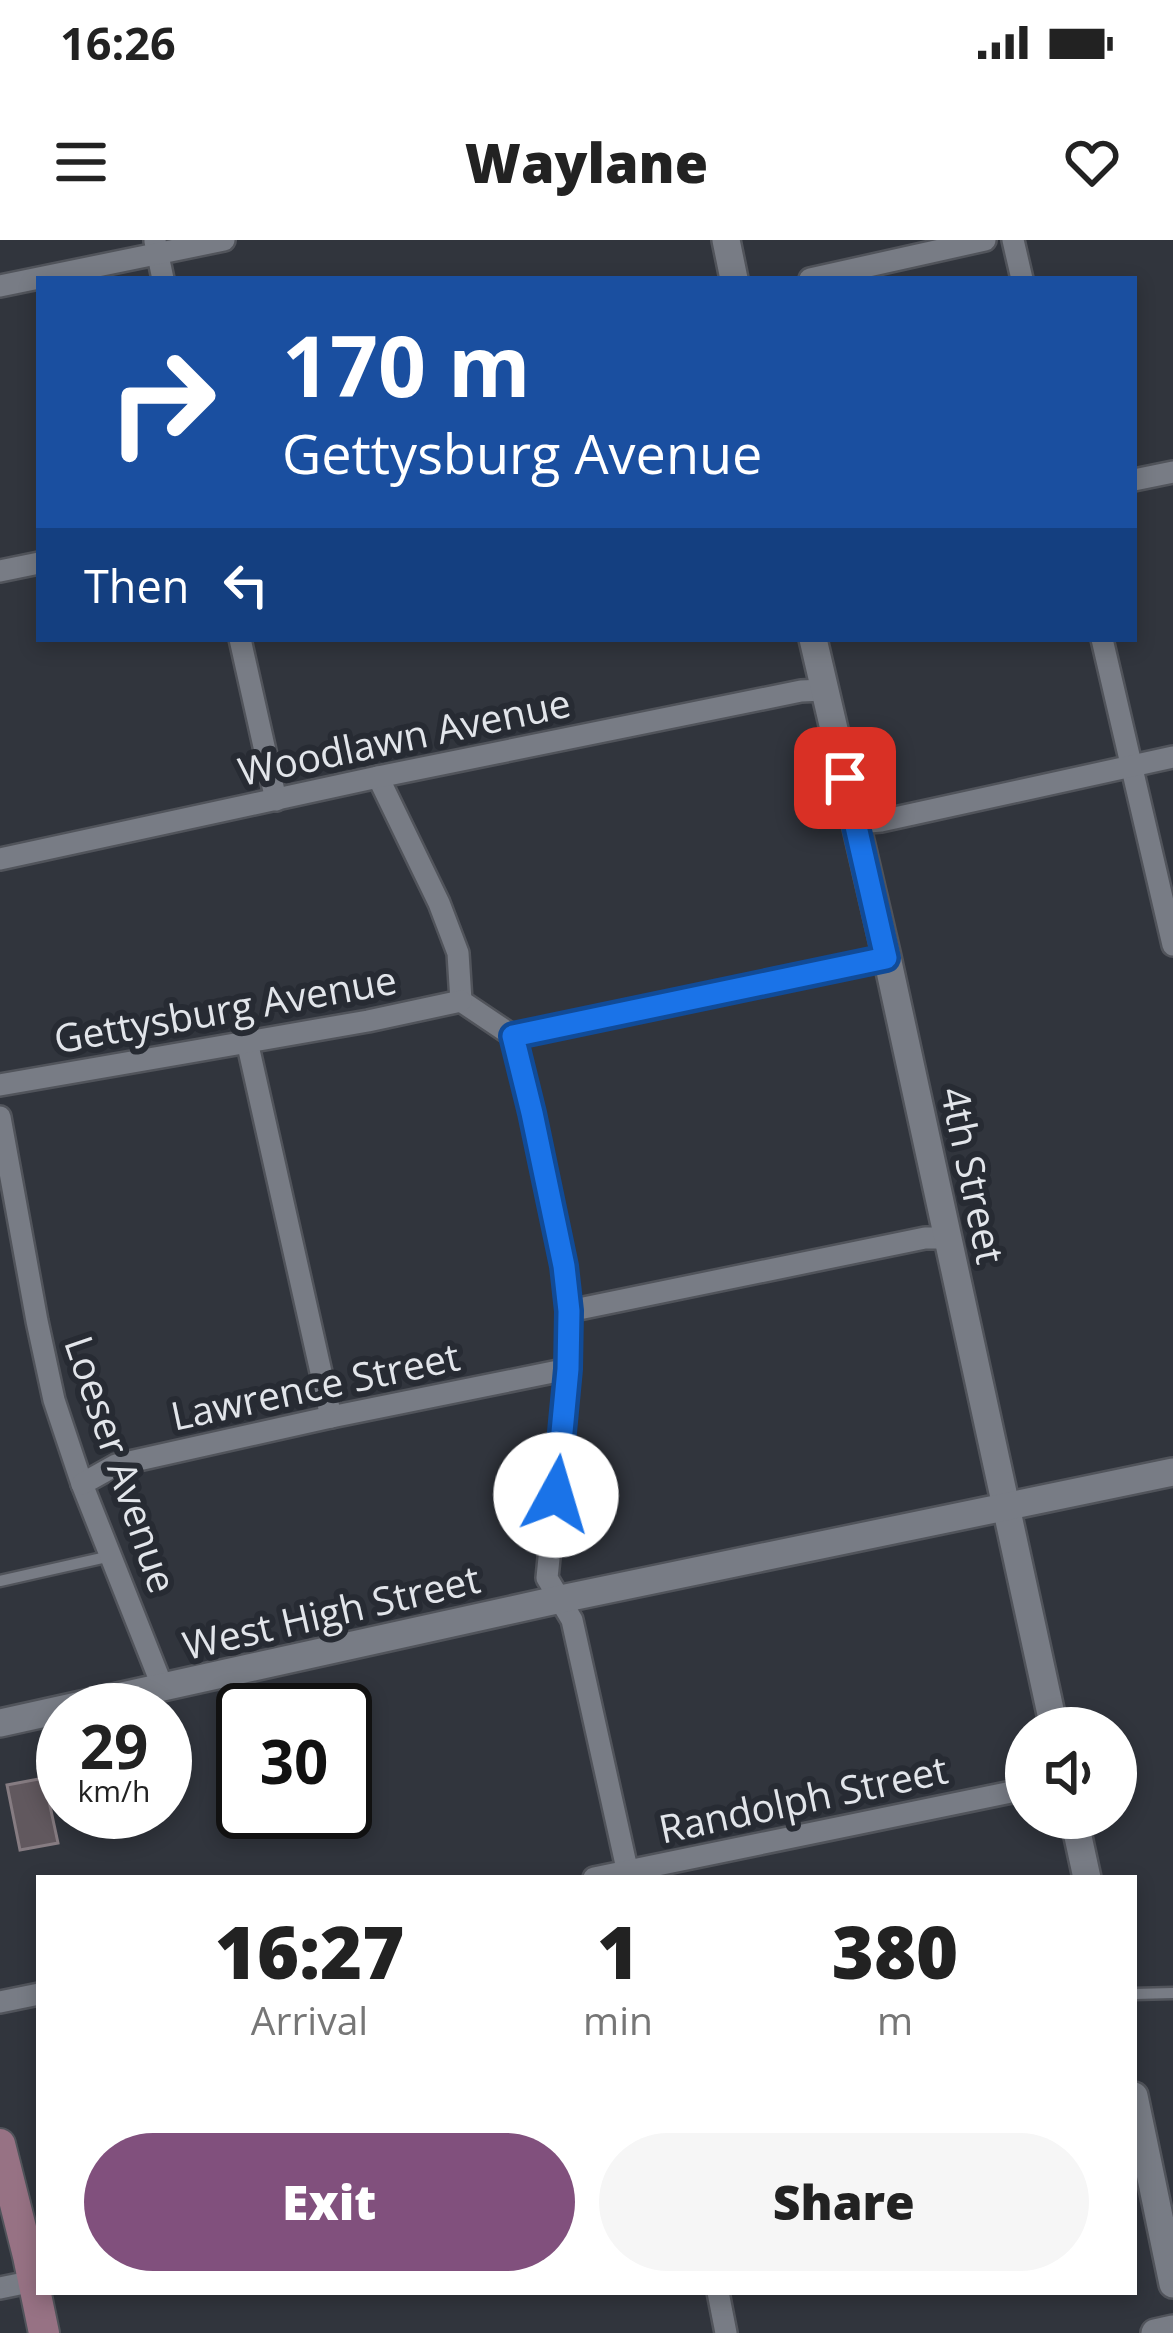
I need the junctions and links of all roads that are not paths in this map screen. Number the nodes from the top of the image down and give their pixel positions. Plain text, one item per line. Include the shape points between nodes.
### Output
1 (224, 240) edge
2 (726, 240) edge
3 (985, 240) edge
4 (1013, 240) edge
5 (157, 247) edge
6 (40, 276) edge
7 (733, 276) edge
8 (823, 276) edge
9 (1021, 276) edge
10 (36, 277) edge
11 (0, 286) edge
12 (1173, 472) edge
13 (1137, 479) edge
14 (36, 564) edge
15 (0, 571) edge
16 (241, 642) edge
17 (814, 642) edge
18 (1103, 642) edge
19 (824, 690) junction
20 (1173, 757) edge
21 (1131, 766) junction
22 (378, 777) junction
23 (276, 800) junction
24 (856, 823) junction
25 (0, 859) edge
26 (1173, 944) edge
27 (886, 958) junction
28 (461, 1001) junction
29 (513, 1036) junction
30 (247, 1041) junction
31 (0, 1085) edge
32 (0, 1117) edge
33 (948, 1238) junction
34 (569, 1311) junction
35 (568, 1369) junction
36 (331, 1417) junction
37 (1173, 1472) edge
38 (82, 1484) junction
39 (1005, 1505) junction
40 (111, 1556) junction
41 (0, 1581) edge
42 (561, 1600) junction
43 (158, 1683) edge
44 (192, 1691) edge
45 (1049, 1707) edge
46 (36, 1717) edge
47 (0, 1723) edge
48 (1005, 1794) edge
49 (1079, 1839) edge
50 (628, 1875) edge
51 (1086, 1875) edge
52 (1173, 1993) edge
53 (1137, 1994) edge
54 (36, 1995) edge
55 (0, 2002) edge
56 (1137, 2110) edge
57 (0, 2144) edge
58 (36, 2281) edge
59 (1173, 2284) edge
60 (0, 2288) edge
61 (38, 2295) edge
62 (719, 2295) edge
63 (1173, 2329) edge
64 (44, 2333) edge
65 (726, 2333) edge
66 (1155, 2333) edge

1 - 5 street
2 - 7 street
3 - 8 street
4 - 9 street
5 - 6 street
10 - 11 street
12 - 13 street
14 - 15 street
16 - 23 street
17 - 19 street, 4th Street
18 - 21 street
19 - 22 street, Woodlawn Avenue
19 - 24 street, 4th Street
20 - 21 street
21 - 24 street
21 - 26 street
22 - 23 street, Woodlawn Avenue
22 - 28 street via 458,952
23 - 25 street, Woodlawn Avenue
24 - 27 street, 4th Street
27 - 29 street
27 - 33 street, 4th Street
28 - 29 street
28 - 30 street, Gettysburg Avenue
29 - 34 street
30 - 31 street, Gettysburg Avenue
30 - 36 street
32 - 38 street, Loeser Avenue via 54,1400
33 - 34 street
33 - 39 street, 4th Street
34 - 35 street
35 - 36 street, Lawrence Street
35 - 42 street via 547,1578
36 - 38 street, Lawrence Street via 116,1465
37 - 39 street, West High Street
38 - 40 street, Loeser Avenue
39 - 42 street, West High Street
39 - 45 street, 4th Street
40 - 41 lane
40 - 43 street, Loeser Avenue
42 - 44 street, West High Street
42 - 50 street
46 - 47 street, West High Street
48 - 50 street, Randolph Street
49 - 51 street
52 - 53 lane
54 - 55 street
56 - 59 street
57 - 58 main road
58 - 60 street
61 - 64 main road
62 - 65 street
63 - 66 street

